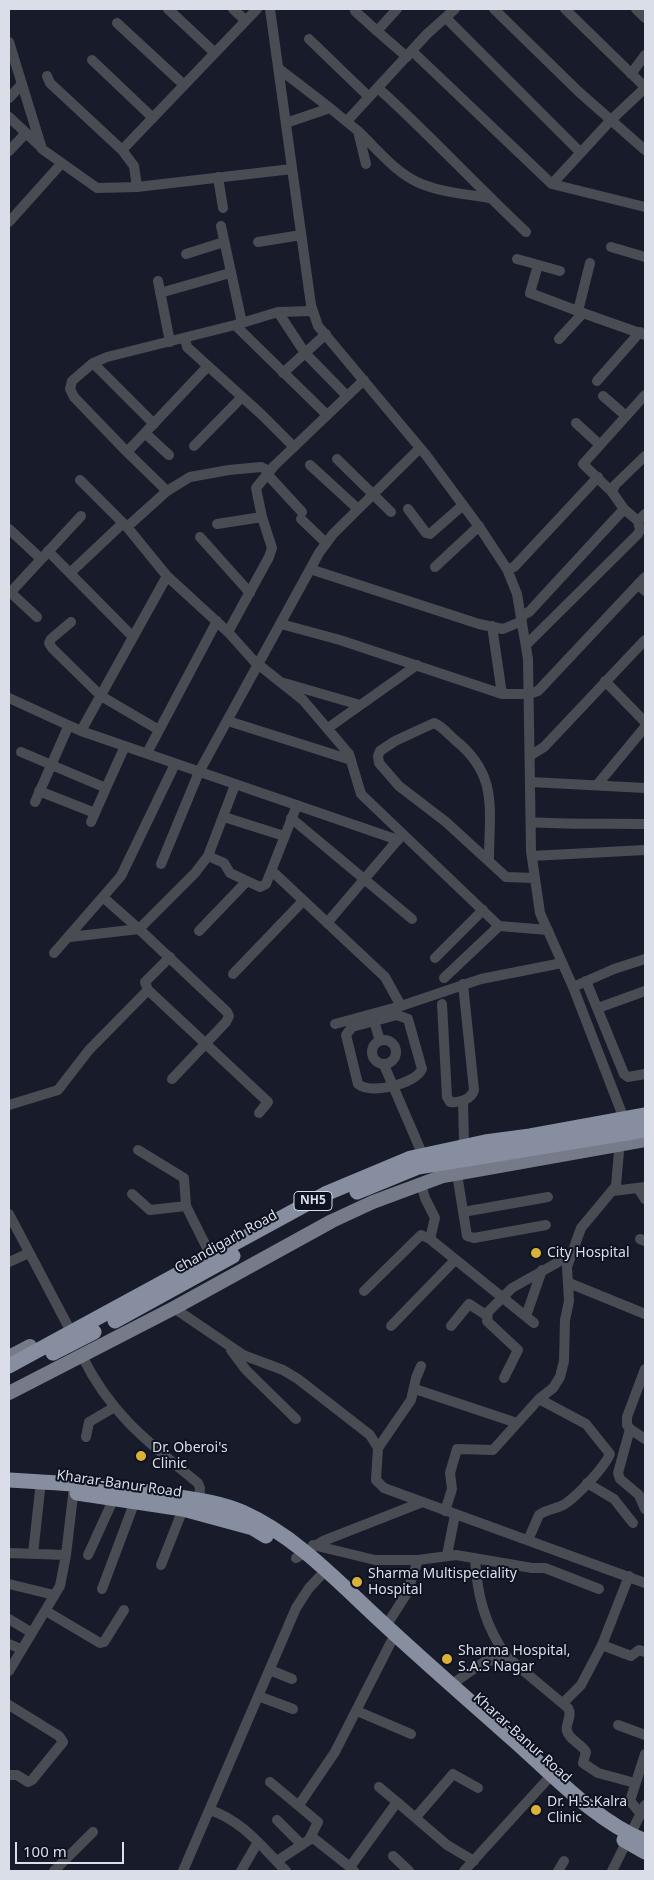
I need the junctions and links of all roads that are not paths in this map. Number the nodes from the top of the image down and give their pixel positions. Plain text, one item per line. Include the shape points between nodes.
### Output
1 (168, 9) edge
2 (233, 9) edge
3 (257, 9) edge
4 (269, 9) edge
5 (397, 9) edge
6 (455, 9) edge
7 (494, 9) edge
8 (565, 9) edge
9 (636, 9) edge
10 (355, 11) dead end
11 (446, 18) junction
12 (645, 18) edge
13 (245, 20) junction
14 (117, 23) dead end
15 (377, 31) junction
16 (309, 39) dead end
17 (9, 42) edge
18 (215, 53) junction
19 (409, 54) junction
20 (645, 55) edge
21 (92, 60) dead end
22 (278, 68) junction
23 (631, 74) junction
24 (47, 76) dead end
25 (22, 84) junction
26 (183, 84) junction
27 (378, 88) junction
28 (645, 88) edge
29 (370, 97) junction
30 (9, 98) edge
31 (330, 108) junction
32 (9, 117) edge
33 (153, 118) junction
34 (348, 121) junction
35 (610, 121) junction
36 (286, 123) junction
37 (358, 131) junction
38 (26, 133) junction
39 (42, 149) junction
40 (122, 150) junction
41 (645, 150) edge
42 (9, 151) edge
43 (580, 152) junction
44 (61, 164) junction
45 (366, 164) dead end
46 (292, 169) junction
47 (218, 177) junction
48 (552, 184) junction
49 (137, 187) junction
50 (490, 198) junction
51 (645, 207) edge
52 (223, 208) dead end
53 (9, 222) edge
54 (221, 226) dead end
55 (526, 232) dead end
56 (302, 235) junction
57 (224, 242) junction
58 (258, 242) dead end
59 (611, 247) dead end
60 (186, 254) dead end
61 (645, 258) edge
62 (517, 259) dead end
63 (590, 263) dead end
64 (538, 265) junction
65 (560, 271) dead end
66 (230, 273) junction
67 (158, 281) dead end
68 (160, 293) junction
69 (313, 311) junction
70 (278, 312) junction
71 (581, 312) junction
72 (238, 324) junction
73 (326, 334) junction
74 (643, 334) edge
75 (185, 338) junction
76 (559, 339) dead end
77 (170, 342) junction
78 (305, 353) junction
79 (93, 363) junction
80 (208, 366) junction
81 (283, 373) junction
82 (364, 380) junction
83 (597, 381) dead end
84 (645, 395) edge
85 (347, 396) junction
86 (603, 396) dead end
87 (242, 397) junction
88 (327, 415) junction
89 (626, 416) junction
90 (576, 423) dead end
91 (154, 424) junction
92 (145, 432) junction
93 (194, 446) dead end
94 (600, 446) junction
95 (294, 447) junction
96 (420, 448) junction
97 (127, 452) junction
98 (169, 454) dead end
99 (645, 456) edge
100 (336, 459) dead end
101 (310, 465) dead end
102 (268, 472) junction
103 (598, 477) junction
104 (80, 480) dead end
105 (167, 491) junction
106 (612, 492) junction
107 (372, 495) junction
108 (463, 505) junction
109 (358, 509) junction
110 (408, 509) dead end
111 (624, 509) junction
112 (392, 512) dead end
113 (81, 516) dead end
114 (262, 517) junction
115 (641, 518) edge
116 (216, 524) dead end
117 (125, 525) junction
118 (479, 526) junction
119 (9, 529) edge
120 (200, 537) dead end
121 (326, 543) junction
122 (48, 551) junction
123 (41, 559) junction
124 (436, 567) dead end
125 (310, 569) junction
126 (507, 569) junction
127 (70, 573) junction
128 (167, 576) junction
129 (643, 584) edge
130 (9, 593) edge
131 (250, 593) junction
132 (37, 617) dead end
133 (522, 618) junction
134 (217, 621) junction
135 (71, 622) dead end
136 (281, 624) junction
137 (492, 626) junction
138 (228, 632) junction
139 (133, 637) junction
140 (645, 640) edge
141 (526, 645) junction
142 (258, 664) junction
143 (417, 665) junction
144 (605, 681) junction
145 (280, 682) junction
146 (502, 694) junction
147 (529, 694) junction
148 (101, 696) junction
149 (9, 698) edge
150 (360, 705) junction
151 (228, 721) junction
152 (645, 722) edge
153 (68, 726) junction
154 (328, 728) junction
155 (645, 728) edge
156 (158, 730) junction
157 (81, 732) junction
158 (125, 746) junction
159 (22, 752) dead end
160 (146, 753) junction
161 (531, 755) junction
162 (352, 760) junction
163 (176, 764) junction
164 (50, 766) junction
165 (199, 772) junction
166 (531, 782) junction
167 (235, 785) junction
168 (597, 786) junction
169 (106, 788) junction
170 (645, 788) edge
171 (297, 805) junction
172 (224, 817) junction
173 (291, 818) junction
174 (531, 822) junction
175 (645, 824) edge
176 (284, 836) junction
177 (400, 838) junction
178 (645, 850) edge
179 (208, 856) junction
180 (532, 856) junction
181 (489, 860) junction
182 (161, 864) dead end
183 (272, 872) junction
184 (536, 878) junction
185 (247, 881) junction
186 (364, 881) junction
187 (104, 898) junction
188 (304, 901) junction
189 (483, 910) junction
190 (412, 919) dead end
191 (327, 923) junction
192 (499, 926) junction
193 (139, 929) junction
194 (548, 930) junction
195 (199, 931) dead end
196 (70, 936) junction
197 (54, 953) dead end
198 (170, 957) junction
199 (435, 958) dead end
200 (645, 961) edge
201 (562, 963) junction
202 (233, 974) dead end
203 (444, 978) dead end
204 (586, 981) junction
205 (463, 984) junction
206 (573, 987) junction
207 (148, 990) junction
208 (645, 991) edge
209 (442, 1004) dead end
210 (400, 1006) junction
211 (598, 1008) junction
212 (374, 1021) junction
213 (336, 1024) dead end
214 (380, 1041) junction
215 (206, 1044) junction
216 (384, 1065) junction
217 (645, 1074) edge
218 (172, 1079) dead end
219 (392, 1086) junction
220 (462, 1101) junction
221 (9, 1105) edge
222 (645, 1110) edge
223 (259, 1113) dead end
224 (622, 1114) junction
225 (645, 1115) edge
226 (645, 1130) edge
227 (645, 1140) edge
228 (464, 1142) junction
229 (620, 1145) junction
230 (138, 1150) dead end
231 (421, 1151) junction
232 (457, 1174) junction
233 (421, 1184) junction
234 (642, 1187) edge
235 (612, 1191) junction
236 (132, 1194) dead end
237 (548, 1197) dead end
238 (645, 1199) edge
239 (186, 1206) junction
240 (462, 1212) junction
241 (9, 1214) edge
242 (546, 1225) dead end
243 (430, 1239) junction
244 (208, 1250) junction
245 (30, 1253) junction
246 (571, 1254) junction
247 (455, 1260) junction
248 (9, 1262) edge
249 (542, 1270) junction
250 (158, 1277) junction
251 (569, 1283) junction
252 (364, 1291) dead end
253 (502, 1296) junction
254 (174, 1308) junction
255 (645, 1314) edge
256 (486, 1315) junction
257 (68, 1326) junction
258 (391, 1326) dead end
259 (450, 1326) dead end
260 (229, 1347) junction
261 (82, 1356) junction
262 (9, 1357) edge
263 (9, 1366) edge
264 (421, 1366) dead end
265 (645, 1369) edge
266 (9, 1376) edge
267 (504, 1378) dead end
268 (643, 1384) edge
269 (415, 1389) junction
270 (9, 1393) edge
271 (539, 1399) junction
272 (113, 1408) junction
273 (296, 1419) dead end
274 (517, 1424) junction
275 (630, 1429) junction
276 (86, 1437) dead end
277 (645, 1440) edge
278 (378, 1448) junction
279 (610, 1454) junction
280 (622, 1458) junction
281 (9, 1480) edge
282 (586, 1483) junction
283 (9, 1488) edge
284 (74, 1489) junction
285 (40, 1490) junction
286 (114, 1498) junction
287 (199, 1499) junction
288 (135, 1501) junction
289 (420, 1503) junction
290 (183, 1509) junction
291 (645, 1509) edge
292 (445, 1511) junction
293 (455, 1515) junction
294 (633, 1523) dead end
295 (528, 1540) junction
296 (304, 1551) junction
297 (9, 1553) edge
298 (33, 1554) junction
299 (66, 1555) junction
300 (88, 1555) dead end
301 (447, 1555) junction
302 (476, 1558) junction
303 (418, 1560) junction
304 (161, 1565) dead end
305 (322, 1574) junction
306 (628, 1576) junction
307 (645, 1583) edge
308 (9, 1584) edge
309 (102, 1589) dead end
310 (599, 1590) dead end
311 (54, 1595) junction
312 (46, 1610) junction
313 (124, 1610) dead end
314 (9, 1619) edge
315 (386, 1626) junction
316 (32, 1632) junction
317 (391, 1642) junction
318 (9, 1644) edge
319 (602, 1645) junction
320 (21, 1650) junction
321 (645, 1652) edge
322 (507, 1657) junction
323 (270, 1670) junction
324 (9, 1671) edge
325 (292, 1679) dead end
326 (452, 1684) junction
327 (258, 1696) junction
328 (563, 1703) junction
329 (9, 1705) edge
330 (294, 1709) dead end
331 (357, 1711) junction
332 (618, 1725) dead end
333 (411, 1734) dead end
334 (645, 1735) edge
335 (645, 1754) edge
336 (9, 1775) edge
337 (546, 1781) junction
338 (270, 1782) dead end
339 (635, 1783) junction
340 (379, 1787) dead end
341 (478, 1788) dead end
342 (397, 1802) junction
343 (299, 1806) junction
344 (643, 1809) edge
345 (210, 1810) junction
346 (416, 1817) junction
347 (277, 1820) dead end
348 (93, 1832) dead end
349 (312, 1837) junction
350 (629, 1838) junction
351 (645, 1840) edge
352 (258, 1842) junction
353 (302, 1845) junction
354 (645, 1852) edge
355 (393, 1856) dead end
356 (277, 1861) junction
357 (474, 1861) junction
358 (564, 1861) dead end
359 (184, 1868) edge
360 (352, 1869) edge
361 (245, 1870) edge
362 (54, 1871) edge
363 (196, 1871) edge
364 (286, 1871) edge
365 (408, 1871) edge
366 (464, 1871) edge
367 (558, 1871) edge
368 (612, 1871) edge

1 - 18 street
2 - 13 street
3 - 13 street
4 - 22 street
5 - 15 street
6 - 11 street
7 - 35 street
8 - 23 street
9 - 12 street
10 - 15 street
11 - 19 street
11 - 43 street
13 - 18 street
14 - 26 street
15 - 19 street
16 - 29 street
17 - 25 street
18 - 26 street
19 - 27 street
19 - 48 street
20 - 23 street
21 - 33 street
22 - 31 street
22 - 36 street
23 - 28 street
24 - 40 street via 50,83
25 - 30 street
25 - 39 street
26 - 33 street
27 - 29 street
27 - 50 street via 430,135
28 - 35 street
29 - 34 street
31 - 34 street
31 - 36 street
32 - 38 street
33 - 40 street
34 - 37 street
35 - 41 street
35 - 43 street
36 - 46 street
37 - 45 street
37 - 50 street via 415,181
38 - 39 street
38 - 42 street
39 - 44 street
40 - 49 street via 134,166
43 - 48 street
44 - 49 street via 97,188
44 - 53 street
46 - 47 street
46 - 56 street
47 - 49 street
47 - 52 street
48 - 51 street
50 - 55 street
54 - 57 street
56 - 58 street
56 - 69 street
57 - 60 street
57 - 66 street
59 - 61 street
62 - 64 street
63 - 71 street
64 - 65 street
64 - 71 street via 530,293
66 - 68 street
66 - 72 street
67 - 68 street
68 - 77 street
69 - 70 street
69 - 73 street via 318,326
70 - 72 street
70 - 78 street
71 - 74 street
71 - 76 street
72 - 75 street
72 - 81 street
73 - 78 street
73 - 82 street
74 - 83 street
75 - 77 street
75 - 80 street via 187,347
77 - 79 street
78 - 81 street
78 - 85 street
79 - 91 street
79 - 97 street via 72,381 70,389
80 - 87 street
80 - 91 street
81 - 88 street
82 - 85 street
82 - 96 street
84 - 89 street
85 - 88 street
86 - 89 street
87 - 93 street
87 - 95 street
88 - 95 street
89 - 94 street
90 - 94 street
91 - 92 street
92 - 97 street
92 - 98 street
94 - 103 street via 583,464
95 - 102 street
96 - 107 street
96 - 108 street
97 - 105 street
99 - 106 street via 615,485
100 - 107 street
101 - 109 street
102 - 105 street via 253,468 190,477
102 - 114 street via 256,488
102 - 121 street
103 - 106 street
103 - 126 street via 544,538 514,567
104 - 117 street
105 - 117 street
106 - 111 street
107 - 109 street
107 - 112 street
108 - 110 street via 430,534
108 - 118 street
109 - 121 street
111 - 115 street
111 - 133 street
113 - 122 street
114 - 116 street
114 - 131 street via 272,548
115 - 141 street via 638,534
117 - 127 street
117 - 128 street
118 - 124 street
118 - 126 street
119 - 123 street
120 - 131 street
121 - 125 street
122 - 123 street
122 - 127 street
123 - 130 street
125 - 136 street
125 - 137 street
126 - 133 street
127 - 139 street
128 - 134 street
128 - 139 street
129 - 147 street via 538,691
130 - 132 street
131 - 138 street
133 - 137 street via 503,628
133 - 141 street
134 - 138 street
134 - 156 street
135 - 148 street via 51,639 50,646
136 - 142 street
136 - 143 street
137 - 146 street
138 - 142 street
139 - 148 street
140 - 144 street
141 - 147 street
142 - 145 street
142 - 151 street
143 - 146 street
143 - 150 street
144 - 152 street
144 - 161 street via 544,747
145 - 150 street
145 - 154 street via 303,700
146 - 147 street
147 - 161 street
148 - 156 street
148 - 157 street
149 - 153 street
150 - 154 street
151 - 162 street
151 - 165 street
153 - 157 street
153 - 164 street
154 - 162 street
155 - 168 street
156 - 160 street
157 - 158 street
158 - 160 street
158 - 169 street
159 - 164 street
160 - 163 street
161 - 166 street
162 - 177 street via 361,794
163 - 165 street
163 - 187 street via 128,865
164 - 169 street
164 - 169 street via 37,796 93,817
165 - 167 street
165 - 182 street
166 - 168 street
166 - 174 street
167 - 171 street
167 - 172 street
168 - 170 street
171 - 173 street
171 - 177 street
172 - 176 street
172 - 179 street
173 - 176 street
173 - 186 street
174 - 175 street
174 - 180 street
176 - 183 street
177 - 186 street
177 - 189 street
178 - 180 street
179 - 185 street via 224,864 230,874
179 - 193 street
180 - 184 street
181 - 181 street via 399,786 379,763 380,751 395,740 434,723 472,753 483,770 489,798
181 - 184 street via 510,879
183 - 185 street via 263,887
183 - 188 street
184 - 194 street via 540,913
185 - 195 street
186 - 190 street
186 - 191 street
187 - 193 street
187 - 196 street
188 - 191 street
188 - 202 street
189 - 192 street
189 - 199 street
191 - 210 street via 385,977
192 - 194 street
192 - 203 street
193 - 196 street
193 - 198 street
194 - 201 street
196 - 197 street
198 - 207 street via 148,978
198 - 215 street via 228,1014 226,1022
200 - 204 street
201 - 205 street
201 - 206 street
204 - 206 street
204 - 211 street
205 - 210 street
205 - 220 street via 474,1090
206 - 224 street
207 - 215 street
207 - 221 street via 105,1032 58,1090
208 - 211 street
209 - 220 street via 447,1097 450,1102
210 - 213 street
211 - 217 street via 624,1074 628,1077
212 - 214 street
212 - 219 street via 352,1028 345,1038 358,1084 370,1089
212 - 219 street via 397,1015 408,1019 421,1064 418,1076
214 - 216 street via 373,1046 372,1054 375,1062
214 - 216 street via 390,1042 396,1051 394,1059
215 - 218 street
215 - 223 street via 268,1102
216 - 219 street
219 - 231 street
220 - 228 street
222 - 224 main road
224 - 228 main road
224 - 229 street
225 - 263 highway, NH5, bridge via 411,1158 325,1194
226 - 266 highway, Chandigarh Road / NH5, bridge via 418,1167 324,1204 163,1296
227 - 229 main road
228 - 231 main road
229 - 232 main road
229 - 235 street via 618,1181
230 - 239 street via 184,1178
231 - 244 main road via 389,1160 296,1203
232 - 233 main road
232 - 240 street
233 - 243 street via 436,1218
233 - 254 main road via 332,1221
234 - 235 street
234 - 238 street
235 - 246 street via 587,1219
236 - 239 street via 150,1210
237 - 240 street
239 - 244 street
240 - 242 street via 467,1236 474,1238
241 - 245 street
243 - 247 street
243 - 252 street via 425,1235 418,1236
244 - 250 main road
245 - 248 street
245 - 257 street
246 - 249 street
246 - 251 street via 567,1273
247 - 253 street
247 - 258 street
249 - 253 street
249 - 253 street via 530,1319
250 - 254 main road
250 - 257 main road
251 - 255 street
251 - 271 street via 566,1345 560,1377 553,1388
253 - 256 street
254 - 260 street
254 - 261 main road
256 - 259 street via 469,1304
256 - 267 street via 489,1323 518,1350
257 - 262 main road
260 - 273 street via 246,1370
260 - 278 street via 298,1379 370,1435
261 - 270 main road
261 - 272 street
264 - 269 street
265 - 268 street
268 - 275 street via 627,1417
269 - 274 street
269 - 278 street
271 - 274 street
271 - 279 street via 586,1424
272 - 276 street via 89,1422
272 - 287 street via 198,1483
274 - 292 street via 493,1450 457,1449 450,1473 452,1489
275 - 277 street
275 - 280 street
278 - 289 street via 376,1480 379,1485
279 - 280 street
279 - 282 street
280 - 291 street via 618,1476 639,1495
281 - 284 highway
282 - 294 street via 614,1499
282 - 295 street via 564,1504 540,1515
283 - 285 highway, Kharar-Banur Road
284 - 285 highway, Kharar-Banur Road
284 - 286 highway, Kharar-Banur Road
284 - 287 highway via 106,1486
284 - 299 street
285 - 298 street
286 - 288 highway, Kharar-Banur Road
286 - 300 street
287 - 296 highway via 242,1512
288 - 290 highway, Kharar-Banur Road
288 - 309 street
289 - 292 street
289 - 296 street
290 - 296 highway, Kharar-Banur Road via 253,1528
290 - 304 street
292 - 293 street
293 - 295 street
293 - 301 street
295 - 306 street
296 - 303 street via 374,1560
296 - 305 highway, Kharar-Banur Road
297 - 298 street
298 - 299 street
299 - 311 street via 60,1586
301 - 302 street
301 - 303 street
302 - 310 street via 545,1568
302 - 322 street via 480,1602
303 - 315 street via 407,1593
305 - 315 highway
305 - 317 highway, Kharar-Banur Road
305 - 323 street via 296,1608
306 - 307 street
306 - 319 street
308 - 311 street
311 - 312 street
312 - 313 street via 100,1643 109,1637
312 - 316 street
314 - 316 street
315 - 326 highway
316 - 320 street
317 - 331 street
317 - 337 highway, Kharar-Banur Road
318 - 320 street
319 - 321 street via 630,1656 639,1650
319 - 328 street via 581,1685
320 - 324 street
322 - 326 street via 484,1662
322 - 328 street
323 - 325 street
323 - 327 street
326 - 350 highway via 572,1792
327 - 330 street
327 - 345 street
328 - 339 street via 570,1712 568,1733 586,1752 583,1764 598,1773
329 - 336 street via 59,1736 63,1742 32,1780
331 - 333 street
331 - 343 street via 327,1766
332 - 334 street
335 - 339 street
337 - 350 highway, Kharar-Banur Road via 577,1809
337 - 357 street
338 - 343 street
339 - 344 street via 630,1801
340 - 342 street
341 - 346 street via 454,1774
342 - 346 street
342 - 360 street
343 - 349 street via 318,1822
344 - 350 street
345 - 352 street via 234,1821
345 - 359 street
346 - 357 street via 447,1845
347 - 353 street
348 - 362 street
349 - 353 street
349 - 360 street
350 - 351 highway
350 - 354 highway, Kharar-Banur Road
350 - 368 street
352 - 356 street
352 - 361 street
353 - 356 street
355 - 365 street
356 - 364 street
357 - 366 street
358 - 367 street
359 - 363 street

